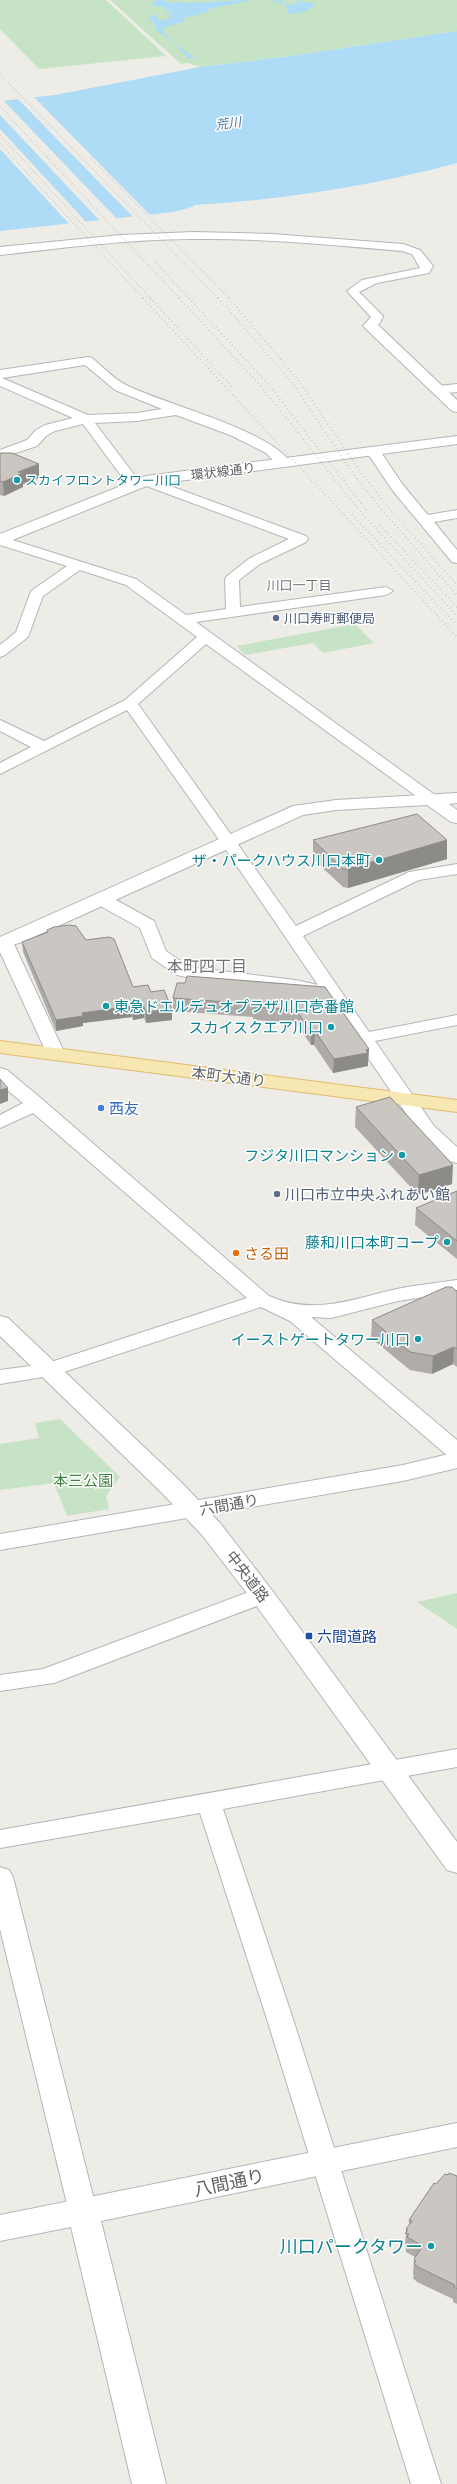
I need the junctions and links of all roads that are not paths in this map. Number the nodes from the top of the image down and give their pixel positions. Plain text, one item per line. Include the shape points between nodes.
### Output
1 (0, 251) edge
2 (370, 325) joint
3 (0, 374) edge
4 (0, 381) edge
5 (457, 388) edge
6 (439, 390) junction
7 (457, 408) edge
8 (176, 410) junction
9 (86, 419) junction
10 (457, 440) edge
11 (373, 451) junction
12 (0, 454) edge
13 (284, 463) junction
14 (141, 483) junction
15 (457, 514) edge
16 (423, 520) junction
17 (0, 540) edge
18 (457, 559) edge
19 (78, 565) junction
20 (386, 591) dead end
21 (233, 613) junction
22 (182, 620) junction
23 (205, 637) junction
24 (0, 652) edge
25 (130, 703) junction
26 (0, 725) edge
27 (44, 747) junction
28 (0, 769) edge
29 (457, 798) edge
30 (433, 801) junction
31 (457, 818) edge
32 (229, 841) junction
33 (457, 869) edge
34 (101, 898) junction
35 (292, 934) junction
36 (2, 943) edge
37 (332, 993) junction
38 (457, 1020) edge
39 (364, 1038) junction
40 (0, 1047) edge
41 (56, 1054) junction
42 (0, 1074) edge
43 (406, 1099) junction
44 (36, 1104) junction
45 (457, 1106) edge
46 (0, 1122) edge
47 (457, 1157) edge
48 (457, 1286) edge
49 (262, 1300) junction
50 (282, 1309) junction
51 (0, 1323) edge
52 (48, 1370) junction
53 (0, 1377) edge
54 (457, 1452) edge
55 (457, 1460) edge
56 (194, 1510) junction
57 (0, 1542) edge
58 (262, 1595) junction
59 (0, 1684) edge
60 (457, 1758) edge
61 (388, 1770) junction
62 (209, 1803) junction
63 (0, 1839) edge
64 (457, 1863) edge
65 (0, 1877) edge
66 (457, 2136) edge
67 (324, 2162) junction
68 (83, 2212) junction
69 (0, 2228) edge
70 (149, 2484) edge
71 (426, 2484) edge

1 - 2 street via 119,238 193,235 265,237 403,248 416,252 427,266 425,270 373,282 353,291 377,316
2 - 6 street
3 - 8 street via 88,361 120,387
4 - 9 street
5 - 6 street
6 - 7 street
8 - 9 street via 137,417
8 - 13 street via 235,432 271,450
9 - 12 street via 50,428 32,442
9 - 14 street
10 - 11 street, 環状線通り
11 - 13 street, 環状線通り
11 - 16 street
13 - 14 street, 環状線通り
14 - 17 street, 環状線通り
14 - 21 street via 301,539 255,561 232,579
15 - 16 street
16 - 18 street
17 - 19 street
19 - 22 street via 131,582
19 - 24 street via 36,594 23,634
20 - 21 street
21 - 22 street
22 - 23 street
23 - 25 street
23 - 30 street
25 - 27 street
25 - 32 street
26 - 27 street
27 - 28 street
29 - 30 street
30 - 31 street
30 - 32 street via 336,805 299,810
32 - 34 street
32 - 35 street
33 - 35 street via 416,876
34 - 36 street
34 - 37 street via 148,925 158,954 183,970 199,975 288,984
35 - 37 street
36 - 41 street
37 - 39 street
38 - 39 street
39 - 43 street
40 - 41 main road, 本町大通り
41 - 43 main road, 本町大通り
42 - 44 street
43 - 45 main road, 本町大通り
43 - 47 street via 427,1130
44 - 46 street
44 - 49 street
48 - 50 street via 398,1295 331,1312
49 - 50 street
49 - 52 street
50 - 54 street via 297,1316
51 - 52 street, 中央道路
52 - 53 street
52 - 56 street, 中央道路
55 - 56 street, 六間通り via 403,1473
56 - 57 street, 六間通り
56 - 58 street, 中央道路
58 - 59 street via 46,1677
58 - 61 street, 中央道路
60 - 61 street
61 - 62 street
61 - 64 street, 中央道路
62 - 63 street
62 - 67 street
65 - 68 street
66 - 67 street, 八間通り
67 - 68 street, 八間通り
67 - 71 street
68 - 69 street, 八間通り
68 - 70 street

